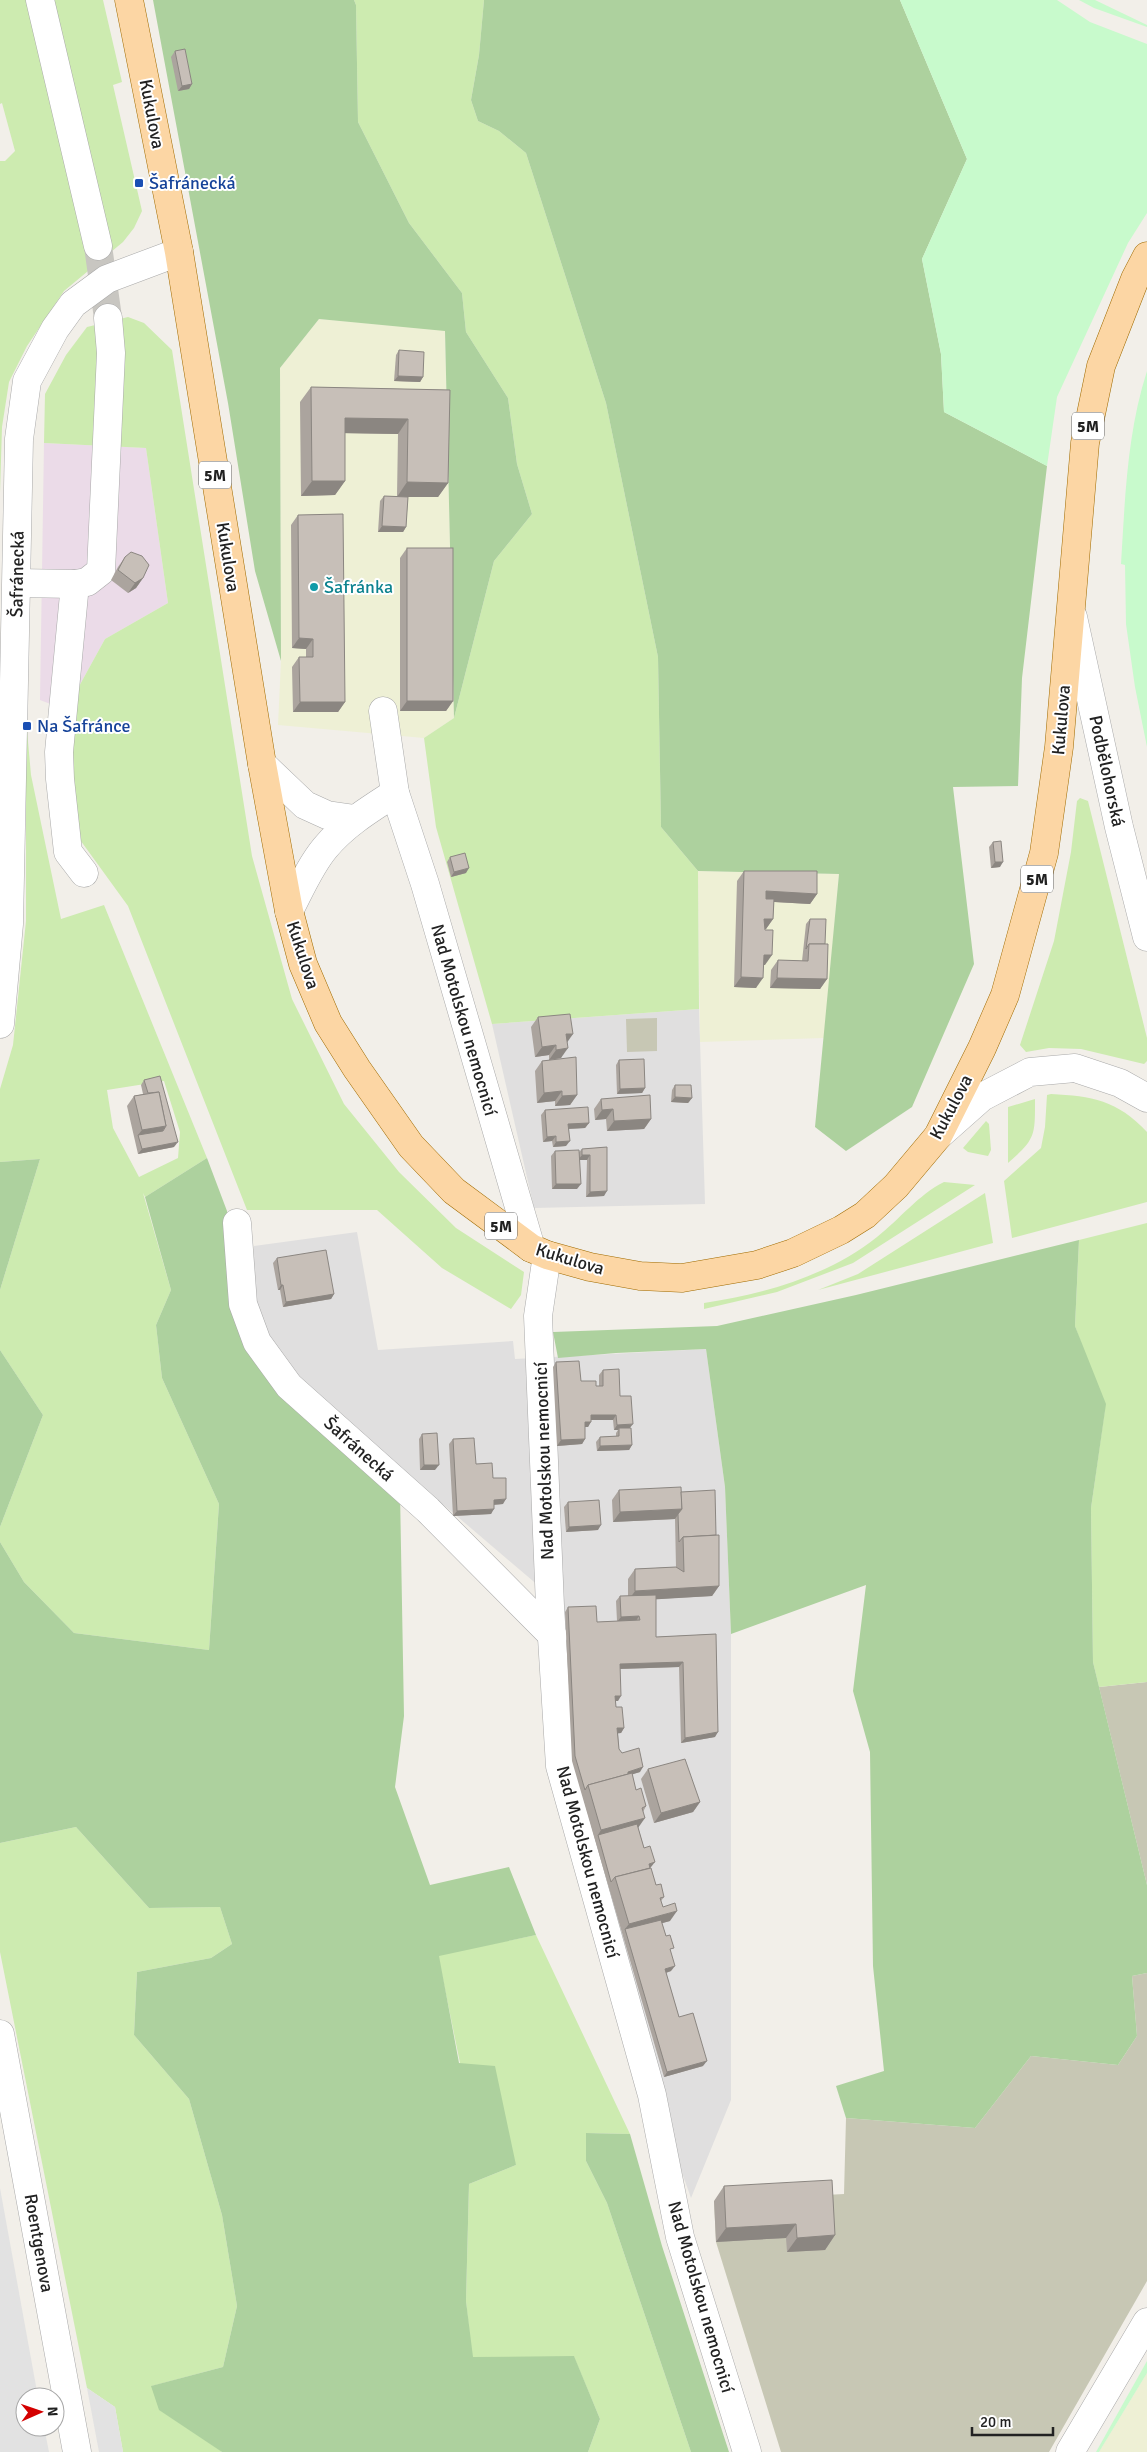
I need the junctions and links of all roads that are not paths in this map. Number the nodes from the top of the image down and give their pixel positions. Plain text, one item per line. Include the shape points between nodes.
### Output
1 (40, 0) edge
2 (129, 0) edge
3 (98, 246) tunnel mouth
4 (179, 252) junction
5 (1147, 256) edge
6 (108, 318) tunnel mouth
7 (17, 583) junction
8 (75, 584) junction
9 (1070, 605) junction
10 (383, 711) dead end
11 (262, 764) junction
12 (395, 793) junction
13 (355, 819) junction
14 (84, 873) dead end
15 (289, 911) junction
16 (1147, 937) edge
17 (0, 1024) edge
18 (1147, 1098) edge
19 (938, 1136) junction
20 (237, 1222) dead end
21 (539, 1252) junction
22 (553, 1636) junction
23 (0, 2034) edge
24 (7, 2106) edge
25 (1147, 2322) edge
26 (77, 2452) edge
27 (746, 2452) edge
28 (1070, 2452) edge

1 - 3 street
2 - 4 main road, Kukulova / 5M
4 - 7 street, Šafránecká via 115,276 73,304 55,329 27,381 19,439
4 - 11 main road, Kukulova / 5M
5 - 9 main road, Kukulova / 5M via 1101,366 1085,443
6 - 8 street via 111,353 101,571 87,582
7 - 8 street
7 - 17 street, Šafránecká via 9,924
8 - 14 street via 59,752 68,852
9 - 16 street, Podbělohorská
9 - 19 main road, Kukulova / 5M via 1059,747 1044,853 1005,995
10 - 12 street, Nad Motolskou nemocnicí
11 - 13 street via 305,805 327,815
11 - 15 main road, Kukulova / 5M
12 - 13 street
12 - 21 street, Nad Motolskou nemocnicí
13 - 15 street via 325,848
15 - 21 main road, Kukulova / 5M via 303,964 328,1023 411,1146 454,1192
18 - 19 street via 1120,1083 1075,1068 1030,1072 982,1097
19 - 21 main road, Kukulova / 5M via 896,1186 865,1215 810,1245 757,1265 682,1278 640,1276 590,1267
20 - 22 street, Šafránecká via 244,1304 257,1342 289,1386 428,1510
21 - 22 street, Nad Motolskou nemocnicí via 538,1316
22 - 27 street, Nad Motolskou nemocnicí via 560,1766 652,2095 680,2237
23 - 24 street, Roentgenova
24 - 26 street, Roentgenova
25 - 28 street

